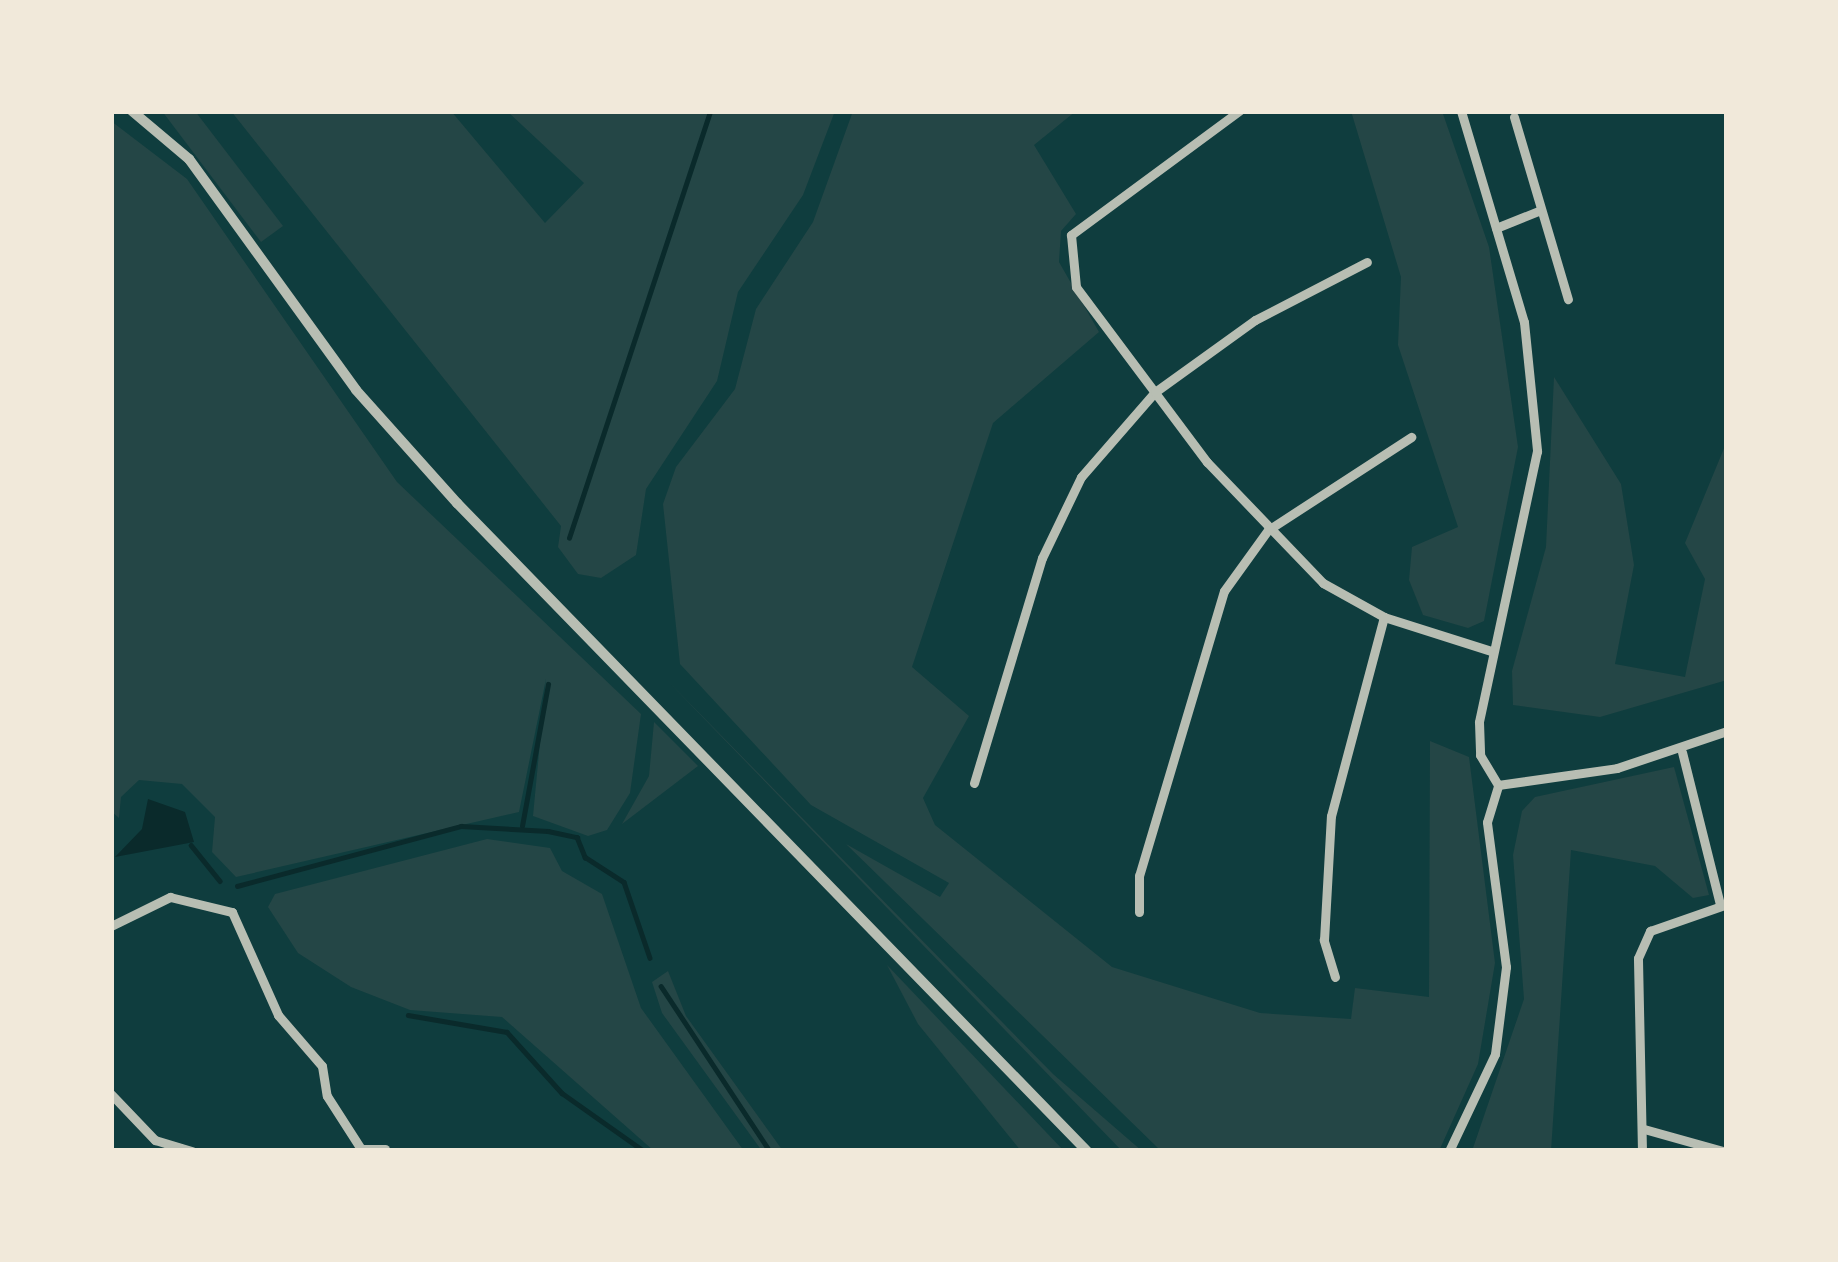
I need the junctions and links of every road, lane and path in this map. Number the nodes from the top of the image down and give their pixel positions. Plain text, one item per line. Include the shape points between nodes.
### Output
1 (133, 111) edge
2 (1239, 111) edge
3 (1461, 111) edge
4 (1514, 117) dead end
5 (1541, 210) junction
6 (1496, 228) junction
7 (1367, 262) dead end
8 (1568, 299) dead end
9 (1155, 392) junction
10 (1411, 437) dead end
11 (1268, 530) junction
12 (1384, 616) junction
13 (1491, 651) junction
14 (1727, 731) edge
15 (1682, 752) junction
16 (974, 783) dead end
17 (1498, 785) junction
18 (1724, 904) edge
19 (1139, 912) dead end
20 (111, 926) edge
21 (1335, 977) dead end
22 (113, 1101) edge
23 (1644, 1130) junction
24 (385, 1149) edge
25 (192, 1151) edge
26 (1087, 1151) edge
27 (1449, 1151) edge
28 (1642, 1151) edge
29 (1723, 1151) edge

1 - 26 street via 189,159 356,390 457,503
2 - 9 street via 1071,235 1076,287
3 - 6 street
4 - 5 street
5 - 6 street
5 - 8 street
6 - 13 street via 1524,322 1538,451
7 - 9 street via 1255,320
9 - 11 street
9 - 16 street via 1061,512
10 - 11 street
11 - 12 street via 1323,583
11 - 19 street via 1204,635
12 - 13 street
12 - 21 street via 1331,816 1324,940
13 - 17 street via 1480,755
14 - 15 street
15 - 17 street
15 - 18 street
17 - 27 street via 1486,822 1506,967 1501,1010 1495,1054
18 - 23 street via 1650,931 1638,958
20 - 24 street via 170,897 232,912 278,1015 322,1066 327,1096 361,1149
22 - 25 street via 155,1140
23 - 28 street
23 - 29 street

